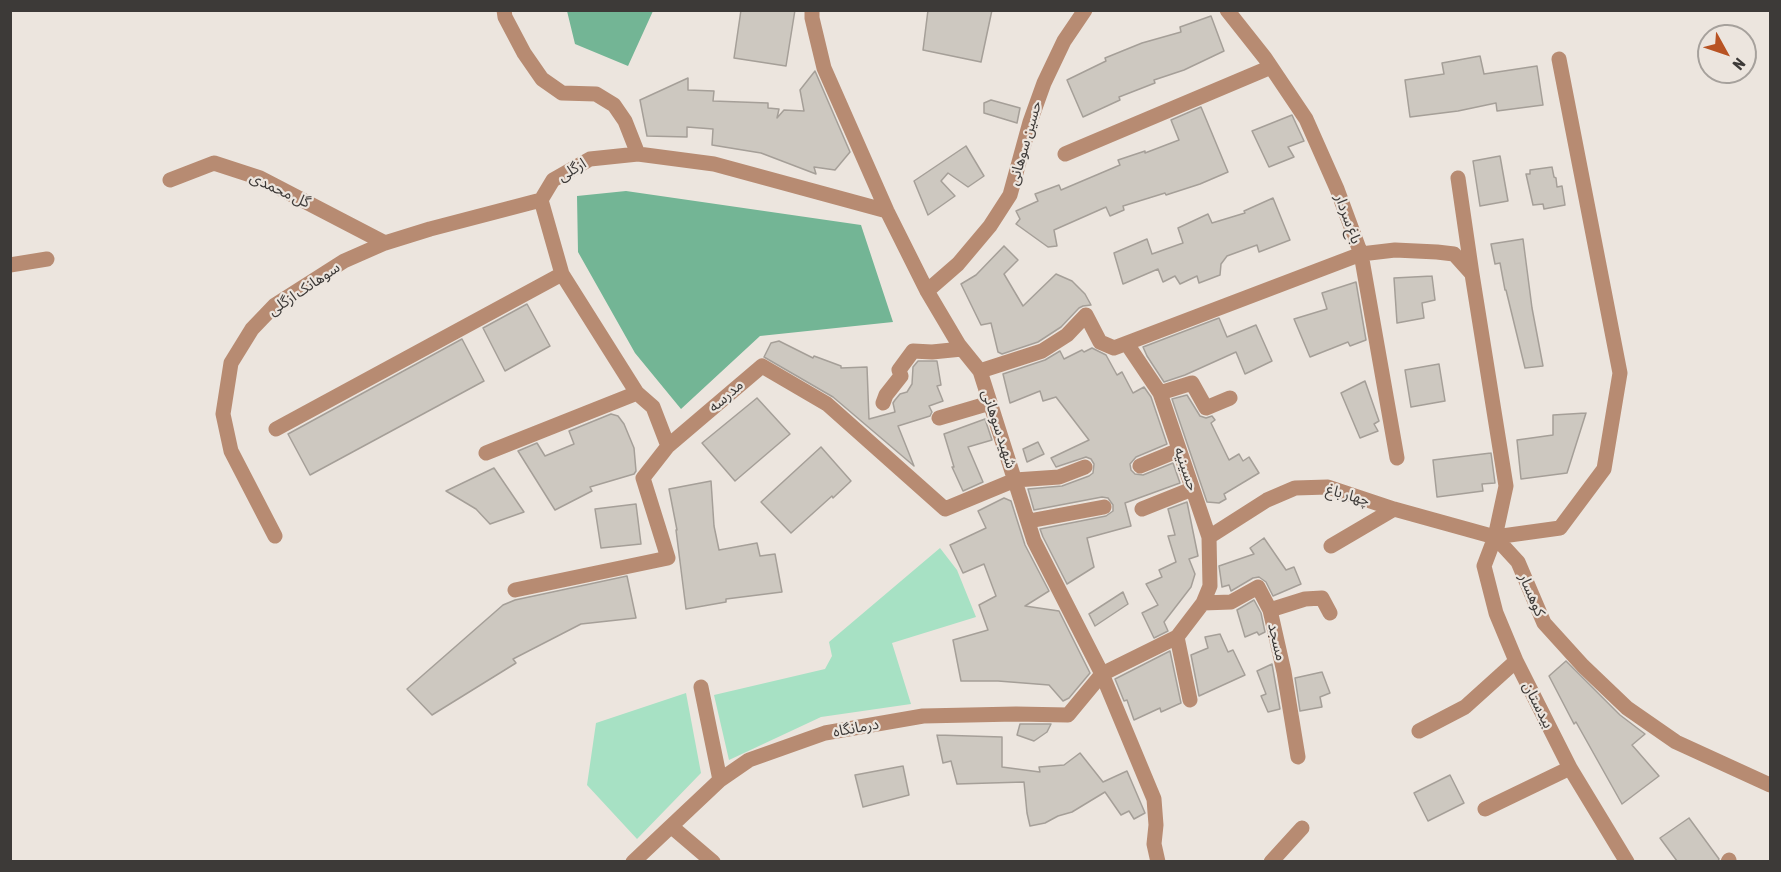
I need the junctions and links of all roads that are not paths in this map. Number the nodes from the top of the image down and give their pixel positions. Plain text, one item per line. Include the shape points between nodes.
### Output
1 (812, 10) edge
2 (1085, 10) edge
3 (1227, 10) edge
4 (503, 13) edge
5 (1559, 59) dead end
6 (1271, 67) junction
7 (638, 154) junction
8 (1065, 154) dead end
9 (1458, 178) dead end
10 (170, 180) dead end
11 (541, 200) junction
12 (887, 210) junction
13 (385, 243) junction
14 (1360, 254) junction
15 (47, 259) dead end
16 (10, 265) edge
17 (561, 274) junction
18 (1472, 274) junction
19 (927, 291) junction
20 (1127, 344) junction
21 (962, 349) junction
22 (980, 371) junction
23 (637, 393) junction
24 (1160, 393) junction
25 (1230, 398) dead end
26 (990, 403) junction
27 (883, 404) dead end
28 (939, 418) dead end
29 (276, 429) dead end
30 (668, 447) junction
31 (1179, 450) junction
32 (486, 453) dead end
33 (1397, 458) dead end
34 (1140, 466) dead end
35 (1085, 467) dead end
36 (1015, 480) junction
37 (1192, 489) junction
38 (1104, 507) dead end
39 (1142, 508) dead end
40 (1394, 509) junction
41 (1029, 521) junction
42 (275, 536) dead end
43 (1209, 537) junction
44 (1495, 537) junction
45 (1331, 546) dead end
46 (514, 590) dead end
47 (1203, 603) junction
48 (1270, 610) junction
49 (1330, 613) dead end
50 (1177, 637) junction
51 (1516, 661) junction
52 (1102, 674) junction
53 (701, 687) dead end
54 (1190, 700) dead end
55 (1419, 731) dead end
56 (1298, 757) dead end
57 (1570, 768) junction
58 (720, 780) junction
59 (1770, 785) edge
60 (1485, 808) dead end
61 (672, 827) junction
62 (1302, 828) dead end
63 (1159, 860) edge
64 (633, 861) edge
65 (713, 861) edge
66 (1271, 861) edge
67 (1627, 861) edge

1 - 12 street, شهید سوهانی via 824,68
2 - 19 street, حسین سوهانی via 1044,83 1010,195 958,264
3 - 6 street, باغ سردار
4 - 7 street via 542,79 562,93 596,94 614,105
5 - 44 street via 1620,373 1604,470 1560,528
6 - 8 street
6 - 14 street, باغ سردار via 1306,119
7 - 11 street, ازگلی via 590,159 554,180
7 - 12 street, ازگلی via 714,164
9 - 18 street
10 - 13 street, گل محمدی via 214,164 260,178
11 - 13 street, سوهانک ازگلی
11 - 17 street
12 - 19 street, شهید سوهانی
13 - 42 street, سوهانک ازگلی via 344,261 275,305 252,329 231,363 223,414 231,451
14 - 18 street via 1395,250 1454,254
14 - 20 street
14 - 33 street, باغ سردار
15 - 16 street
17 - 23 street
17 - 29 street
18 - 44 street via 1506,486
19 - 21 street, شهید سوهانی
20 - 22 street via 1114,348 1100,342 1086,315 1067,335 1042,351
20 - 24 street, حسینیه
21 - 22 street, شهید سوهانی
21 - 27 street via 913,351
22 - 26 street, شهید سوهانی
23 - 30 street via 653,406
23 - 32 street
24 - 25 street via 1192,383 1206,408
24 - 31 street, حسینیه
26 - 28 street
26 - 36 street, شهید سوهانی
30 - 36 street, مدرسه via 762,366 827,404 945,509
30 - 46 street, مدرسه via 643,478 668,558
31 - 34 street
31 - 37 street, حسینیه
35 - 36 street via 1059,477
36 - 41 street, شهید سوهانی
37 - 39 street
37 - 43 street, حسینیه
38 - 41 street
40 - 43 street, چهار باغ via 1328,487 1295,488 1267,500
40 - 44 street, چهار باغ
40 - 45 street
41 - 52 street, شهید سوهانی via 1034,541
43 - 47 street, حسینیه via 1210,586
44 - 51 street, بیدستان via 1484,566 1496,613
44 - 59 street, کوهسار via 1518,562 1544,623 1627,708 1676,742
47 - 48 street, مسجد via 1231,602 1258,587
47 - 50 street
48 - 49 street via 1322,598
48 - 56 street, مسجد
50 - 52 street
50 - 54 street
51 - 55 street via 1465,707
51 - 57 street, بیدستان
52 - 58 street, درمانگاه via 1068,716 923,716 825,733 749,760
52 - 63 street, شهید سوهانی via 1154,799 1154,844
53 - 58 street
57 - 60 street
57 - 67 street, بیدستان
58 - 61 street, درمانگاه
61 - 64 street, درمانگاه
61 - 65 street
62 - 66 street

